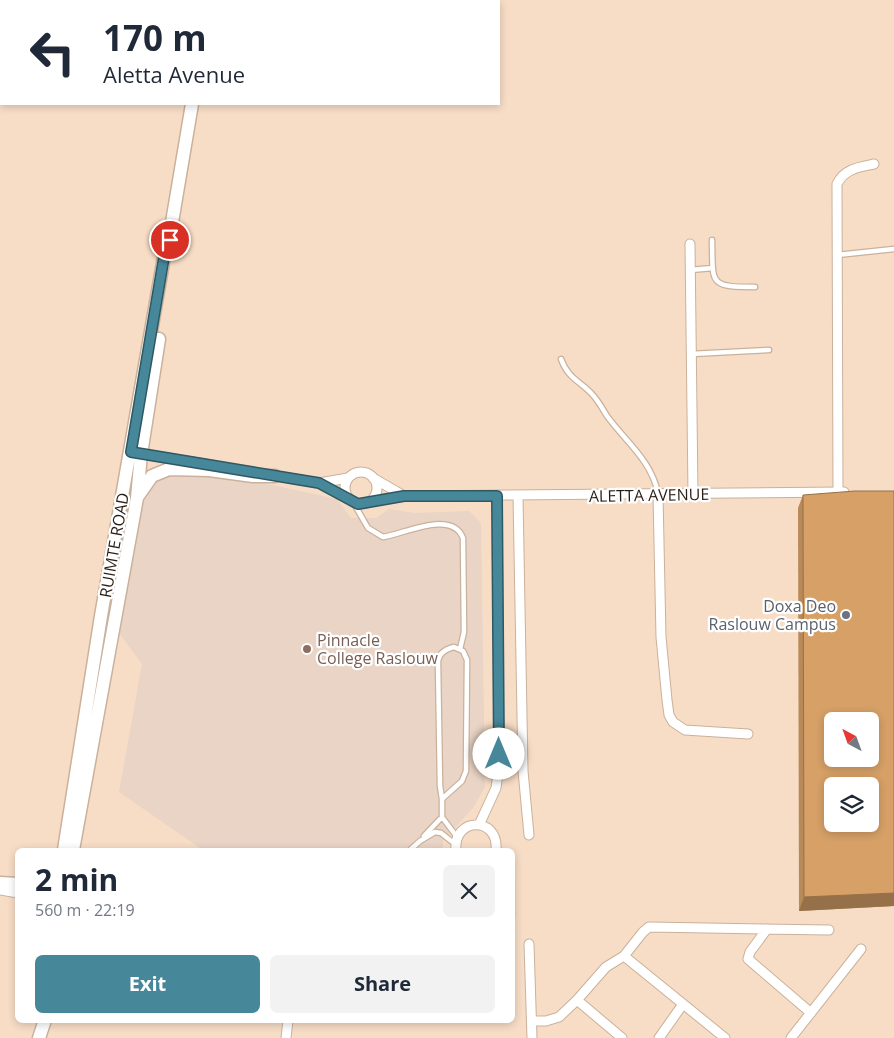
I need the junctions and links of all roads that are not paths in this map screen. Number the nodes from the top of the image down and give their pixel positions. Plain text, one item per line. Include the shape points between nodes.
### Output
1 (192, 105) edge
2 (874, 164) dead end
3 (712, 240) dead end
4 (690, 244) dead end
5 (894, 249) edge
6 (837, 255) junction
7 (713, 268) junction
8 (690, 270) junction
9 (755, 287) dead end
10 (769, 350) dead end
11 (691, 354) junction
12 (561, 359) dead end
13 (136, 453) junction
14 (275, 476) junction
15 (348, 478) junction
16 (373, 478) junction
17 (319, 483) junction
18 (838, 492) junction
19 (857, 492) edge
20 (693, 494) junction
21 (658, 495) junction
22 (404, 496) junction
23 (497, 496) junction
24 (518, 496) junction
25 (136, 498) junction
26 (351, 501) junction
27 (369, 502) junction
28 (460, 649) junction
29 (748, 734) dead end
30 (442, 799) junction
31 (442, 817) junction
32 (480, 825) junction
33 (529, 835) dead end
34 (420, 841) junction
35 (456, 844) edge
36 (65, 848) edge
37 (412, 848) edge
38 (496, 848) edge
39 (0, 883) edge
40 (15, 884) edge
41 (0, 890) edge
42 (15, 892) edge
43 (767, 929) junction
44 (829, 930) dead end
45 (529, 944) dead end
46 (861, 948) dead end
47 (624, 956) junction
48 (576, 1000) junction
49 (683, 1004) junction
50 (811, 1012) junction
51 (532, 1021) junction
52 (35, 1023) edge
53 (44, 1023) edge
54 (288, 1023) edge
55 (34, 1038) edge
56 (39, 1038) edge
57 (286, 1038) edge
58 (532, 1038) edge
59 (622, 1038) edge
60 (659, 1038) edge
61 (725, 1038) edge
62 (791, 1038) edge

1 - 13 main road, RUIMTE ROAD via 170,240 164,257
2 - 6 street via 847,172 837,184
3 - 7 lane
4 - 8 street
5 - 6 lane
6 - 18 street
7 - 8 lane
7 - 9 lane via 716,281 721,285
8 - 11 street
10 - 11 lane
11 - 20 street
12 - 21 lane via 569,374 592,394 638,451 652,473
13 - 14 street
13 - 25 main road, RUIMTE ROAD
13 - 36 main road, RUIMTE ROAD via 101,616
14 - 17 street
14 - 25 main road via 168,469 152,476
15 - 16 street via 363,473
15 - 17 street
15 - 26 street via 345,489
16 - 22 street
16 - 27 street via 377,488
17 - 26 street
18 - 19 street, ALETTA AVENUE
18 - 20 street, ALETTA AVENUE via 801,497
20 - 21 street, ALETTA AVENUE
21 - 24 street, ALETTA AVENUE
21 - 29 street via 661,637 669,715 677,726 685,730
22 - 23 street, ALETTA AVENUE
22 - 27 street, ALETTA AVENUE
23 - 24 street, ALETTA AVENUE
23 - 32 street via 499,766 496,788
24 - 33 street via 523,771
25 - 36 main road, RUIMTE ROAD
26 - 27 street
26 - 28 lane via 368,528 383,537 416,527 442,524 460,531 463,538 464,632
28 - 30 lane via 466,660 466,771 462,781
28 - 30 lane via 447,648 438,659
30 - 31 lane
31 - 34 lane
31 - 35 lane
32 - 35 street via 466,827
32 - 38 street via 491,831
34 - 35 lane via 432,832 438,832
34 - 37 lane
39 - 40 main road
41 - 42 street
43 - 44 street
43 - 47 street via 649,927
43 - 50 street via 748,960
45 - 51 street
46 - 50 street
47 - 48 street via 606,967
47 - 49 street
48 - 51 street via 556,1018
48 - 59 street
49 - 60 street
49 - 61 street
50 - 62 street
51 - 58 street
52 - 55 main road
53 - 56 main road
54 - 57 street

